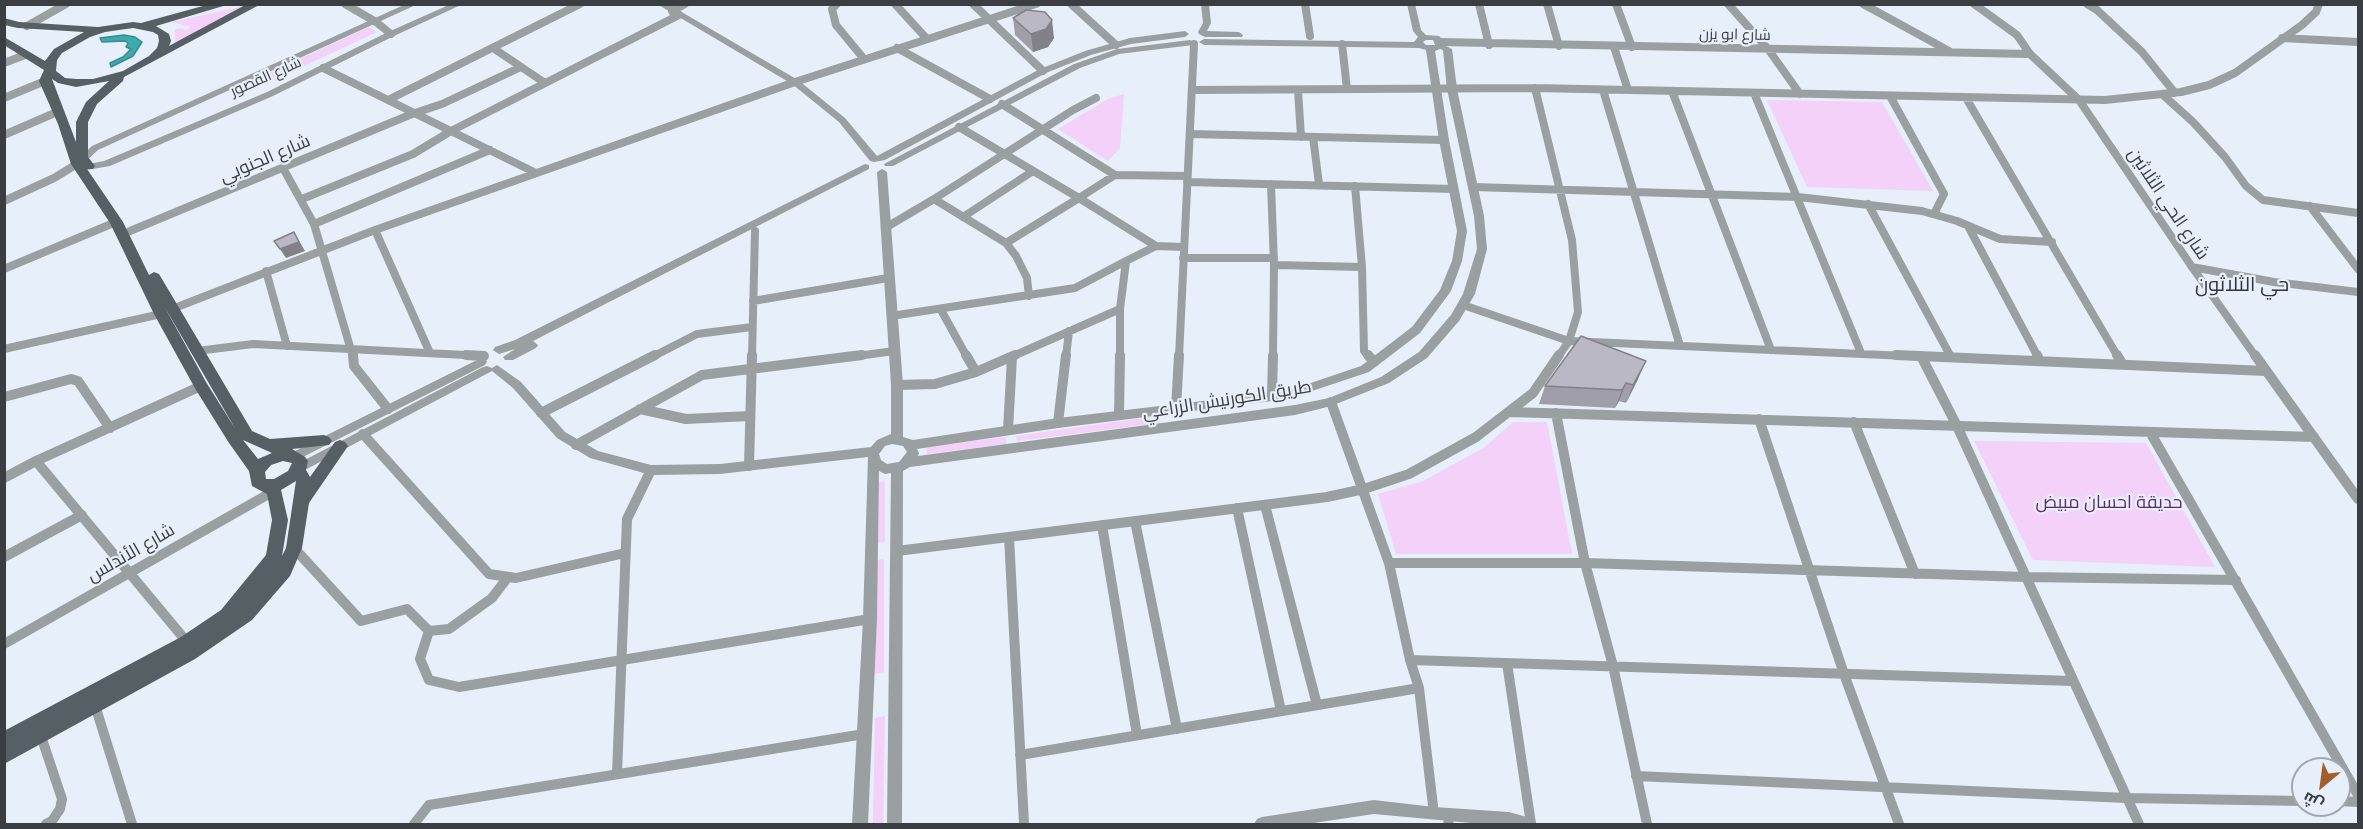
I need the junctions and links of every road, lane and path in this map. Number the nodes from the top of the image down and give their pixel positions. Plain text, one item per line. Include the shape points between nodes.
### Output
1 (66, 4) edge
2 (225, 4) edge
3 (256, 4) edge
4 (345, 4) edge
5 (414, 4) edge
6 (459, 4) edge
7 (580, 4) edge
8 (661, 4) edge
9 (685, 4) edge
10 (823, 4) edge
11 (895, 4) edge
12 (972, 4) edge
13 (1036, 4) edge
14 (1071, 4) edge
15 (1205, 4) edge
16 (1305, 4) edge
17 (1411, 4) edge
18 (1479, 4) edge
19 (1547, 4) edge
20 (1616, 4) edge
21 (1728, 4) edge
22 (1863, 4) edge
23 (1974, 4) edge
24 (2087, 4) edge
25 (2319, 4) edge
26 (203, 7) edge
27 (834, 7) edge
28 (676, 13) junction
29 (987, 19) junction
30 (4, 21) edge
31 (376, 22) junction
32 (146, 25) junction
33 (27, 26) junction
34 (103, 29) junction
35 (391, 34) junction
36 (1310, 36) junction
37 (1197, 38) junction
38 (2282, 38) junction
39 (927, 39) junction
40 (4, 40) edge
41 (2358, 42) edge
42 (1429, 43) junction
43 (1342, 44) junction
44 (1116, 45) junction
45 (1489, 45) junction
46 (1559, 46) junction
47 (1614, 47) junction
48 (1632, 47) junction
49 (493, 48) junction
50 (897, 48) junction
51 (1768, 49) junction
52 (1951, 52) junction
53 (2030, 54) junction
54 (25, 55) junction
55 (153, 58) junction
56 (864, 59) junction
57 (4, 63) edge
58 (521, 67) junction
59 (323, 68) junction
60 (1042, 72) junction
61 (127, 73) junction
62 (48, 74) junction
63 (795, 82) junction
64 (545, 83) junction
65 (1535, 88) junction
66 (1347, 89) junction
67 (1436, 89) junction
68 (1452, 89) junction
69 (1192, 90) junction
70 (1298, 90) junction
71 (1603, 90) junction
72 (1628, 90) junction
73 (1672, 91) junction
74 (1754, 93) junction
75 (2175, 93) junction
76 (211, 94) junction
77 (1800, 94) junction
78 (2162, 94) junction
79 (1890, 96) junction
80 (4, 98) edge
81 (1096, 98) dead end
82 (1965, 98) junction
83 (990, 99) junction
84 (388, 100) junction
85 (2079, 100) junction
86 (1002, 104) junction
87 (231, 110) junction
88 (57, 112) junction
89 (412, 114) junction
90 (959, 126) junction
91 (1044, 129) junction
92 (451, 131) junction
93 (1190, 134) junction
94 (4, 135) edge
95 (1301, 137) junction
96 (1314, 137) junction
97 (1444, 140) junction
98 (490, 150) junction
99 (1005, 154) junction
100 (882, 163) junction
101 (83, 164) junction
102 (283, 168) junction
103 (868, 170) junction
104 (1033, 171) junction
105 (536, 173) junction
106 (1115, 175) junction
107 (1187, 179) junction
108 (1271, 184) junction
109 (1319, 184) junction
110 (1355, 186) junction
111 (1473, 187) junction
112 (1454, 189) junction
113 (1560, 189) junction
114 (1633, 191) junction
115 (1711, 193) junction
116 (1798, 197) junction
117 (1079, 198) junction
118 (302, 199) junction
119 (934, 199) junction
120 (4, 201) edge
121 (1868, 204) junction
122 (2310, 206) junction
123 (2358, 213) edge
124 (1934, 214) junction
125 (963, 217) junction
126 (116, 222) junction
127 (314, 224) junction
128 (1968, 225) junction
129 (885, 228) junction
130 (375, 230) junction
131 (130, 231) junction
132 (755, 231) junction
133 (2052, 242) junction
134 (1006, 243) junction
135 (1156, 246) junction
136 (1184, 247) junction
137 (321, 250) junction
138 (1183, 258) junction
139 (1126, 261) junction
140 (1274, 262) junction
141 (1362, 267) junction
142 (2192, 267) junction
143 (4, 269) edge
144 (2358, 269) edge
145 (266, 271) junction
146 (888, 278) junction
147 (2358, 292) edge
148 (1029, 296) junction
149 (753, 301) junction
150 (1463, 304) junction
151 (941, 309) junction
152 (1120, 309) junction
153 (167, 312) junction
154 (891, 316) junction
155 (753, 327) junction
156 (1070, 331) junction
157 (1569, 341) junction
158 (287, 346) junction
159 (1680, 346) junction
160 (4, 349) edge
161 (352, 349) junction
162 (1772, 350) junction
163 (197, 351) junction
164 (894, 351) junction
165 (430, 353) junction
166 (1861, 353) junction
167 (1921, 356) junction
168 (1012, 357) junction
169 (1951, 357) junction
170 (495, 361) junction
171 (2040, 361) junction
172 (1374, 362) junction
173 (2123, 365) junction
174 (751, 369) junction
175 (2266, 371) junction
176 (976, 372) junction
177 (201, 386) junction
178 (897, 386) junction
179 (1272, 396) junction
180 (4, 397) edge
181 (1331, 402) junction
182 (1176, 408) junction
183 (388, 409) junction
184 (640, 409) junction
185 (1510, 411) junction
186 (541, 413) junction
187 (1556, 413) junction
188 (1119, 415) junction
189 (750, 416) junction
190 (1759, 419) junction
191 (1854, 422) junction
192 (1058, 423) junction
193 (1957, 426) junction
194 (110, 428) junction
195 (1008, 430) junction
196 (2150, 432) junction
197 (363, 434) junction
198 (2314, 437) junction
199 (897, 439) junction
200 (324, 441) junction
201 (264, 444) junction
202 (576, 445) junction
203 (910, 445) junction
204 (340, 446) junction
205 (873, 455) junction
206 (36, 461) junction
207 (296, 462) junction
208 (903, 465) junction
209 (749, 466) junction
210 (257, 470) junction
211 (651, 470) junction
212 (4, 478) edge
213 (271, 488) junction
214 (1364, 489) junction
215 (2358, 499) edge
216 (302, 503) junction
217 (1265, 504) junction
218 (1237, 508) junction
219 (82, 515) junction
220 (1135, 521) junction
221 (1102, 525) junction
222 (1009, 537) junction
223 (294, 548) junction
224 (897, 551) junction
225 (625, 553) junction
226 (4, 557) edge
227 (1389, 563) junction
228 (1585, 563) junction
229 (1810, 571) junction
230 (130, 572) junction
231 (1915, 574) junction
232 (508, 577) junction
233 (2026, 577) junction
234 (2236, 580) junction
235 (870, 619) junction
236 (429, 631) junction
237 (187, 642) junction
238 (4, 644) edge
239 (1410, 660) junction
240 (621, 661) junction
241 (1507, 663) junction
242 (1613, 666) junction
243 (1844, 674) junction
244 (2072, 681) junction
245 (1419, 688) junction
246 (93, 700) junction
247 (1317, 705) junction
248 (1281, 711) junction
249 (1177, 729) junction
250 (864, 734) junction
251 (1137, 735) junction
252 (41, 736) junction
253 (4, 741) edge
254 (1020, 755) junction
255 (4, 756) edge
256 (617, 774) junction
257 (1636, 776) junction
258 (1885, 787) junction
259 (2358, 795) edge
260 (2126, 798) junction
261 (2291, 801) edge
262 (1444, 818) edge
263 (46, 825) edge
264 (132, 825) edge
265 (414, 825) edge
266 (861, 825) edge
267 (895, 825) edge
268 (1024, 825) edge
269 (1262, 825) edge
270 (1530, 825) edge
271 (1647, 825) edge
272 (1899, 825) edge
273 (2139, 825) edge

1 - 33 street
2 - 26 main road
3 - 55 main road
4 - 31 street
5 - 31 street, شارع القصور
6 - 35 street, شارع القصور
7 - 49 street
8 - 28 street
9 - 28 street
10 - 27 street
11 - 39 street
12 - 29 street
13 - 29 street
14 - 44 street
15 - 37 street via 1207,23
16 - 36 street
17 - 42 street via 1417,31
18 - 45 street
19 - 46 street
20 - 48 street
21 - 51 street
22 - 52 street
23 - 53 street, شارع الحي الثلاثين via 2017,35
24 - 75 street via 2142,52
25 - 38 street via 2302,25
26 - 32 main road
27 - 56 street via 836,25
28 - 63 street
28 - 64 street
29 - 39 street
29 - 60 street
30 - 33 main road
31 - 35 street
31 - 76 street, شارع القصور
32 - 34 main road
32 - 55 main road via 156,28 165,41
33 - 34 main road
34 - 62 main road via 58,51
35 - 59 street, شارع القصور
36 - 37 street
36 - 42 street
37 - 43 street
37 - 44 street via 1162,35
37 - 69 street
37 - 86 street via 1117,52 1077,66
38 - 41 street
38 - 75 street via 2235,72
39 - 50 street
40 - 54 main road
42 - 43 street
42 - 45 street, شارع ابو يزن
42 - 67 street
42 - 68 street, طريق الكورنيش الزراعي via 1446,49
43 - 66 street
44 - 60 street
45 - 46 street, شارع ابو يزن
46 - 47 street, شارع ابو يزن
47 - 48 street, شارع ابو يزن
47 - 72 street
48 - 51 street, شارع ابو يزن
49 - 58 street
49 - 84 street
50 - 56 street
50 - 83 street
51 - 52 street, شارع ابو يزن
51 - 77 street
52 - 53 street, شارع ابو يزن
53 - 85 street, شارع الحي الثلاثين
54 - 57 street
54 - 62 main road
55 - 61 main road
56 - 63 street
58 - 64 street
58 - 89 street, شارع الجنوبي
59 - 84 street
59 - 87 street, شارع القصور
60 - 83 street
61 - 62 main road via 76,83
61 - 101 main road via 87,109 81,132
62 - 80 street
62 - 88 main road
63 - 100 street via 842,120
63 - 105 street
64 - 92 street
65 - 68 street
65 - 71 street
65 - 113 street
66 - 67 street
66 - 70 street
67 - 68 street
67 - 97 street
68 - 111 street, طريق الكورنيش الزراعي
69 - 70 street
69 - 93 street
70 - 95 street
71 - 72 street
71 - 114 street
72 - 73 street
73 - 74 street
73 - 115 street
74 - 77 street
74 - 116 street
75 - 78 street
76 - 87 street
76 - 101 street, شارع القصور via 95,148
77 - 79 street
78 - 85 street
78 - 122 street via 2193,122 2246,186 2263,200
79 - 82 street
79 - 124 street via 1944,194
81 - 91 street
82 - 85 street
82 - 133 street
83 - 100 street
84 - 89 street
85 - 142 street, شارع الحي الثلاثين
86 - 90 street
86 - 91 street
87 - 101 street, شارع القصور via 105,164
88 - 94 street
88 - 101 main road
89 - 92 street
89 - 102 street, شارع الجنوبي
90 - 99 street
90 - 100 street
91 - 99 street
91 - 106 street
92 - 98 street
92 - 118 street via 413,154
93 - 95 street
93 - 107 street
95 - 96 street
96 - 97 street
96 - 109 street
97 - 112 street
98 - 105 street
98 - 127 street
99 - 104 street
99 - 119 street
100 - 103 street
100 - 103 street via 868,162
100 - 129 street
101 - 120 street
101 - 126 main road
101 - 131 main road via 116,204
102 - 118 street
102 - 131 street, شارع الجنوبي
103 - 132 street
103 - 170 street via 519,343
104 - 117 street
104 - 125 street
105 - 130 street
106 - 107 street
106 - 117 street
107 - 108 street
107 - 136 street
108 - 109 street
108 - 140 street
109 - 110 street
110 - 112 street
110 - 141 street
111 - 113 street
111 - 150 street, طريق الكورنيش الزراعي via 1482,249
112 - 172 street via 1462,231 1457,261 1445,291 1416,330
113 - 114 street
113 - 157 street via 1572,240 1578,312
114 - 115 street
114 - 159 street
115 - 116 street
115 - 162 street
116 - 121 street
116 - 166 street
117 - 134 street
117 - 135 street
118 - 127 street
119 - 125 street
119 - 129 street
121 - 124 street
121 - 169 street
122 - 123 street
122 - 144 street
124 - 128 street
125 - 134 street
126 - 143 street
126 - 153 main road
127 - 137 street
128 - 133 street via 2000,239
128 - 171 street
129 - 146 street
130 - 137 street
130 - 165 street
131 - 153 main road
132 - 149 street
132 - 170 street
133 - 173 street
134 - 148 street via 1027,278
135 - 136 street
135 - 139 street
136 - 138 street
137 - 145 street
137 - 161 street
138 - 140 street
138 - 182 street
139 - 148 street via 1075,288
139 - 152 street
140 - 141 street
140 - 179 street
141 - 172 street via 1364,351
142 - 147 street
142 - 175 street, شارع الحي الثلاثين
145 - 153 street
145 - 158 street
146 - 149 street
146 - 154 street
148 - 151 street
149 - 155 street
150 - 157 street
150 - 181 street, طريق الكورنيش الزراعي via 1423,355 1385,380
151 - 154 street
151 - 176 street
152 - 156 street
152 - 188 street
153 - 160 street
153 - 163 main road
153 - 177 main road
154 - 164 street
155 - 174 street
155 - 186 street via 697,334
156 - 168 street
156 - 192 street
157 - 159 street
157 - 185 street via 1533,393
158 - 161 street
158 - 163 street via 253,344
159 - 162 street
161 - 165 street
161 - 183 street via 354,366
162 - 166 street
163 - 201 main road via 247,435
164 - 174 street
164 - 178 street
165 - 170 street
166 - 167 street
167 - 169 street
167 - 193 street
168 - 176 street
168 - 195 street
169 - 171 street
170 - 183 street
170 - 186 street
170 - 197 street
171 - 173 street
172 - 179 street via 1365,369
173 - 175 street
174 - 184 street via 702,375
174 - 189 street
175 - 198 street, شارع الحي الثلاثين
176 - 178 street via 935,384
177 - 194 street
177 - 210 main road
178 - 199 street
179 - 182 street
180 - 194 street via 71,379 78,381
181 - 208 street, طريق الكورنيش الزراعي via 1272,414
181 - 214 street
182 - 188 street
183 - 200 street
184 - 189 street via 686,418
184 - 202 street
185 - 187 street
185 - 214 street via 1476,437 1409,474
186 - 202 street
187 - 190 street
187 - 228 street
188 - 192 street
189 - 209 street
190 - 191 street
190 - 229 street
191 - 193 street
191 - 231 street
192 - 195 street
193 - 196 street
193 - 233 street
194 - 206 street
195 - 203 street
196 - 198 street
196 - 234 street
197 - 204 street
197 - 232 street via 489,574
198 - 215 street, شارع الحي الثلاثين
199 - 203 street
199 - 205 street via 881,443
200 - 201 main road
200 - 207 street
201 - 207 main road
202 - 211 street via 594,455
203 - 208 street via 913,453
204 - 207 street
204 - 216 main road
205 - 208 street via 885,468
205 - 209 street
205 - 235 street
206 - 212 street
206 - 219 street
207 - 210 main road via 274,457
207 - 213 main road via 289,480
207 - 216 main road via 305,482
208 - 224 street
209 - 211 street
210 - 213 main road via 258,482
211 - 225 street via 627,519
213 - 230 street, شارع الأندلس
213 - 237 main road via 280,520 274,557 227,615
214 - 217 street
214 - 227 street
216 - 223 main road
217 - 218 street
217 - 247 street
218 - 220 street
218 - 248 street
219 - 226 street
219 - 230 street
220 - 221 street
220 - 249 street
221 - 222 street
221 - 251 street
222 - 224 street
222 - 254 street
223 - 236 street via 360,621 407,609
223 - 246 main road via 284,571 246,615 189,654
224 - 267 street
225 - 232 street
225 - 240 street
227 - 228 street
227 - 239 street
228 - 229 street
228 - 242 street
229 - 231 street
229 - 243 street
230 - 237 street
230 - 238 street, شارع الأندلس
231 - 233 street
232 - 236 street via 492,598 449,629
233 - 234 street
233 - 244 street
234 - 259 street
235 - 240 street
235 - 250 street
236 - 240 street via 420,659 429,680 459,687
237 - 246 main road
239 - 241 street
239 - 245 street
240 - 256 street
241 - 242 street
241 - 270 street
242 - 243 street
242 - 257 street
243 - 244 street
243 - 258 street
244 - 260 street
245 - 247 street
245 - 262 street
246 - 252 main road
246 - 253 main road
246 - 264 street
247 - 248 street
248 - 249 street
249 - 251 street
250 - 256 street
250 - 266 street
251 - 254 street
252 - 255 main road
252 - 263 street via 62,799 60,809
254 - 268 street
256 - 265 street via 429,805
257 - 258 street
257 - 271 street
258 - 260 street
258 - 272 street
260 - 261 street
260 - 273 street
262 - 269 street via 1374,807
262 - 270 street via 1509,819

